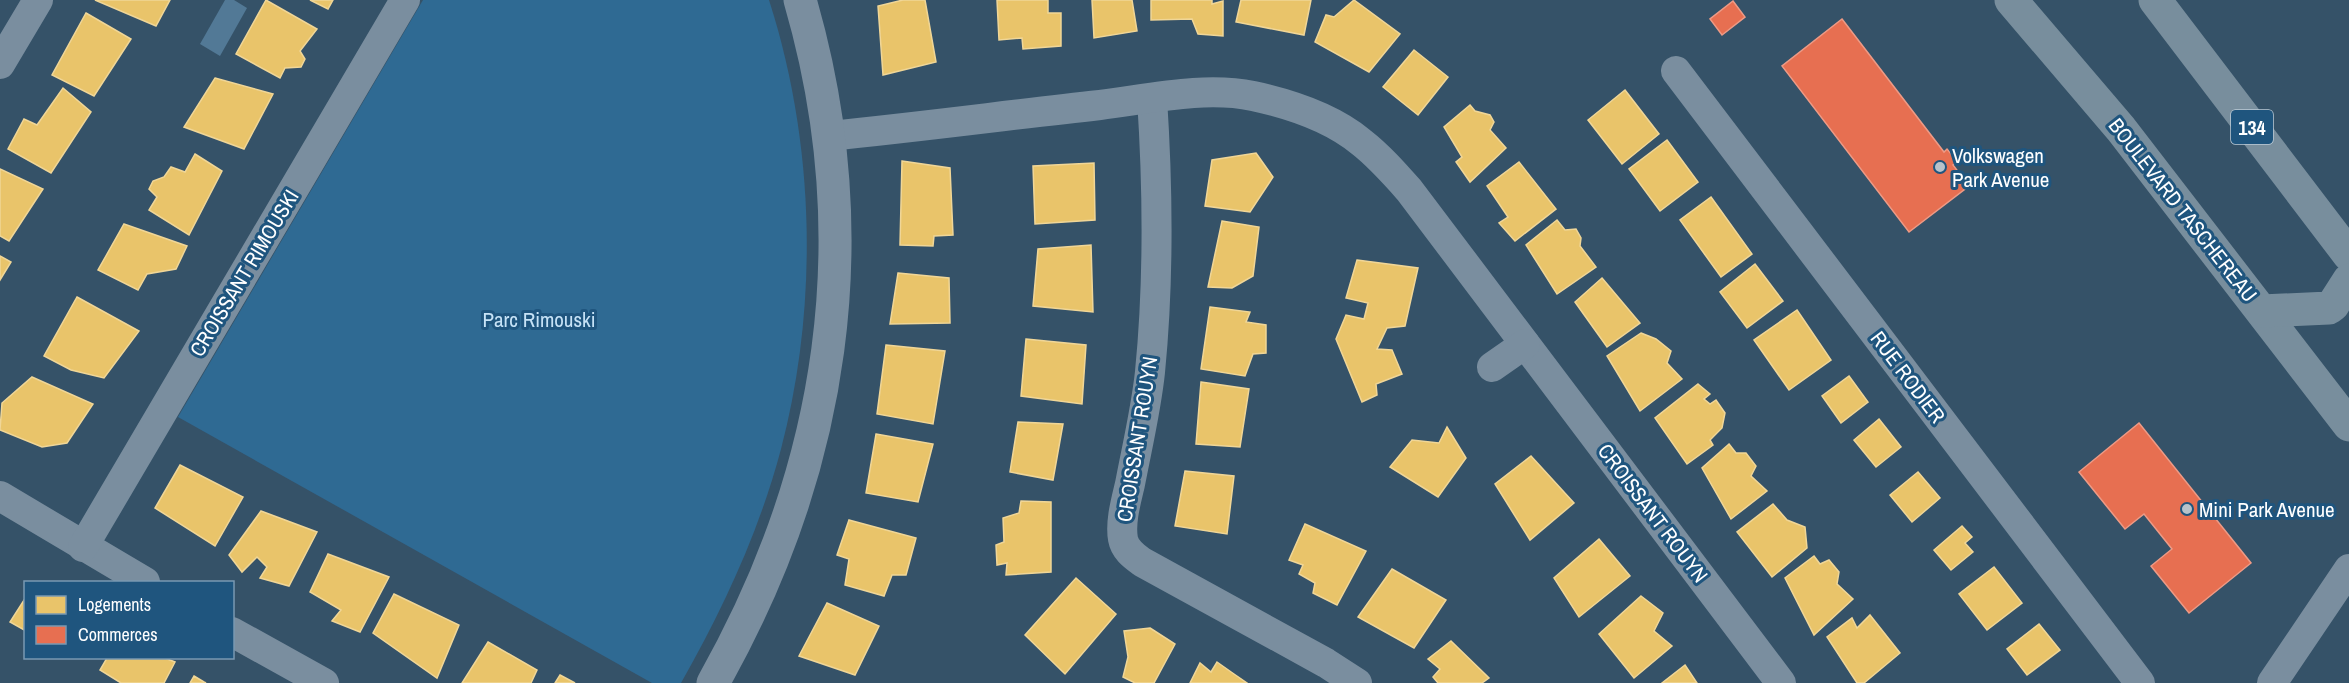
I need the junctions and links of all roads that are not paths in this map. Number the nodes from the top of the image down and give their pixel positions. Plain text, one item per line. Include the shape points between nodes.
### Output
1 (38, 0) edge
2 (405, 0) edge
3 (800, 0) edge
4 (2011, 0) edge
5 (2155, 0) edge
6 (0, 64) edge
7 (1676, 70) dead end
8 (1152, 98) junction
9 (829, 136) junction
10 (2349, 255) edge
11 (2349, 280) edge
12 (2262, 311) junction
13 (1525, 344) junction
14 (1492, 367) dead end
15 (2349, 425) edge
16 (0, 496) edge
17 (83, 547) junction
18 (2349, 569) edge
19 (143, 581) edge
20 (234, 633) edge
21 (324, 683) edge
22 (714, 683) edge
23 (1357, 683) edge
24 (1781, 683) edge
25 (2140, 683) edge
26 (2272, 683) edge

1 - 6 street
2 - 17 street, CROISSANT RIMOUSKI
3 - 9 street
4 - 12 main road, BOULEVARD TASCHEREAU via 2121,129
5 - 10 main road, 134
7 - 25 street, RUE RODIER
8 - 9 street, CROISSANT ROUYN
8 - 13 street, CROISSANT ROUYN via 1200,94 1251,96 1308,112 1360,140 1409,190
8 - 23 street, CROISSANT ROUYN via 1155,314 1146,401 1122,538 1131,554 1142,562
9 - 22 street via 835,278 830,347 816,425 769,570
11 - 12 main road via 2329,308
12 - 15 main road, BOULEVARD TASCHEREAU
13 - 14 street
13 - 24 street, CROISSANT ROUYN
16 - 17 street
17 - 19 street
18 - 26 street
20 - 21 street

